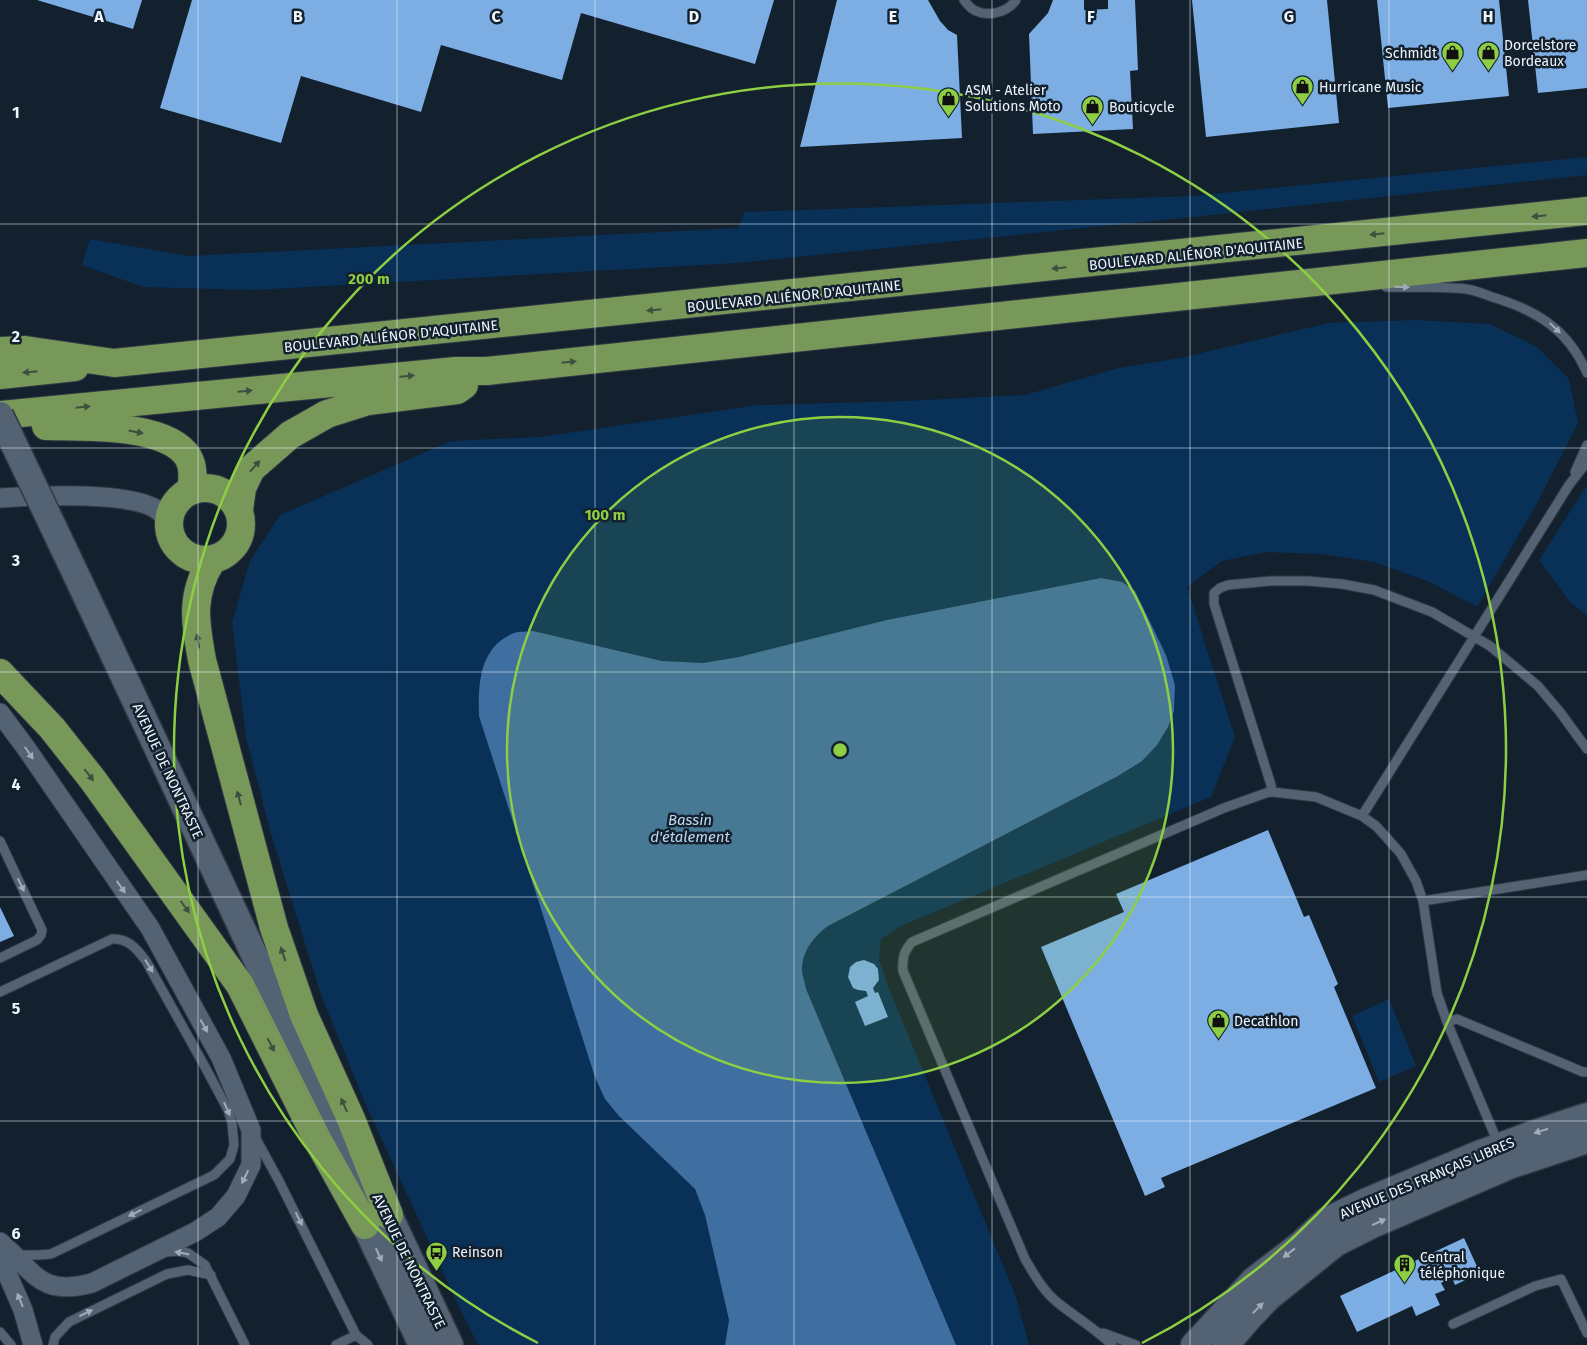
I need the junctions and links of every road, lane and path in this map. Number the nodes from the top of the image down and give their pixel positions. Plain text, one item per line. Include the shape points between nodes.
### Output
1 (964, 0) edge
2 (1016, 0) edge
3 (1587, 211) edge
4 (1587, 253) edge
5 (1283, 285) junction
6 (1363, 287) dead end
7 (1373, 287) dead end
8 (0, 352) edge
9 (114, 363) junction
10 (487, 371) junction
11 (1587, 373) edge
12 (0, 375) edge
13 (0, 415) edge
14 (0, 426) edge
15 (1587, 445) edge
16 (1587, 462) edge
17 (1569, 485) junction
18 (0, 488) edge
19 (0, 498) edge
20 (178, 507) junction
21 (239, 510) junction
22 (212, 560) junction
23 (1474, 637) junction
24 (0, 673) edge
25 (0, 713) edge
26 (1587, 749) edge
27 (1272, 792) junction
28 (1362, 816) junction
29 (0, 841) edge
30 (1587, 875) edge
31 (1422, 901) junction
32 (0, 958) edge
33 (0, 992) edge
34 (1447, 1022) junction
35 (1587, 1072) edge
36 (1587, 1116) edge
37 (251, 1130) junction
38 (1587, 1140) edge
39 (1504, 1156) junction
40 (377, 1220) junction
41 (0, 1242) edge
42 (7, 1256) edge
43 (145, 1256) junction
44 (211, 1275) junction
45 (5, 1278) edge
46 (1453, 1324) dead end
47 (0, 1332) edge
48 (1099, 1332) junction
49 (1587, 1333) edge
50 (356, 1335) junction
51 (11, 1345) edge
52 (33, 1345) edge
53 (52, 1345) edge
54 (245, 1345) edge
55 (336, 1345) edge
56 (368, 1345) edge
57 (422, 1345) edge
58 (450, 1345) edge
59 (1112, 1345) edge
60 (1136, 1345) edge
61 (1194, 1345) edge
62 (1226, 1345) edge

1 - 2 lane via 974,11 985,14 999,13
3 -> 9 highway, BOULEVARD ALIÉNOR D'AQUITAINE via 729,303
4 - 5 highway
5 - 6 lane
10 -> 5 highway
7 -> 11 lane via 1468,289 1516,304 1550,323 1568,340
8 - 9 highway, BOULEVARD ALIÉNOR D'AQUITAINE via 25,350
9 -> 12 highway
13 -> 10 highway via 446,372
21 -> 10 highway via 242,488 251,469 290,435 327,414 368,401 457,390
13 - 40 street, AVENUE DE NONTRASTE, bridge
14 -> 20 highway via 88,426 132,430 167,439 180,447 192,468 193,478
15 - 17 lane
16 - 17 lane
17 - 23 lane
18 - 20 street via 55,485 144,490 157,500
19 - 20 street via 98,496 141,502 160,512
20 - 21 highway via 202,488 214,488 233,500
20 - 22 highway via 172,538 178,548 199,560
21 - 22 highway via 241,532 237,542 226,554
40 -> 22 highway via 351,1119 304,1015 274,928 202,660 195,621 198,587
23 - 26 lane via 1490,646 1538,686
23 - 27 lane via 1432,612 1374,590 1308,581 1270,581 1220,588 1214,593 1214,604
23 - 28 lane
24 -> 40 highway via 52,728 93,780 240,985 316,1136
25 -> 37 street via 150,928 221,1058
27 - 28 lane via 1316,797
27 - 48 lane via 1224,808 912,942 905,950 902,970 1024,1258 1040,1284 1056,1301
28 - 31 lane via 1376,826 1401,854 1414,875
29 -> 32 lane via 42,930 37,940
30 - 31 lane
31 - 34 lane via 1437,993
33 -> 42 lane via 112,939 126,942 146,961 204,1064 228,1110 234,1145 230,1159 214,1175 51,1254
34 - 35 lane via 1457,1019
34 - 39 lane
36 -> 39 street, AVENUE DES FRANÇAIS LIBRES
37 -> 43 street via 251,1165 236,1196 218,1217
37 -> 50 lane
38 - 39 street, AVENUE DES FRANÇAIS LIBRES
39 -> 61 street, AVENUE DES FRANÇAIS LIBRES via 1367,1201 1326,1221 1254,1280
62 -> 39 street, AVENUE DES FRANÇAIS LIBRES via 1268,1298 1336,1244
40 -> 57 street, AVENUE DE NONTRASTE
40 - 58 street, AVENUE DE NONTRASTE
41 - 42 street
42 - 43 street via 48,1284 74,1288 92,1283
42 - 45 street
44 -> 43 lane via 205,1265 188,1253 178,1251
53 -> 44 lane via 68,1322 166,1274 188,1270
44 - 54 lane
52 -> 45 street via 24,1310
46 - 49 lane via 1535,1286 1560,1279
47 - 51 lane
48 - 59 lane
48 - 60 lane
50 - 55 lane
50 - 56 lane

